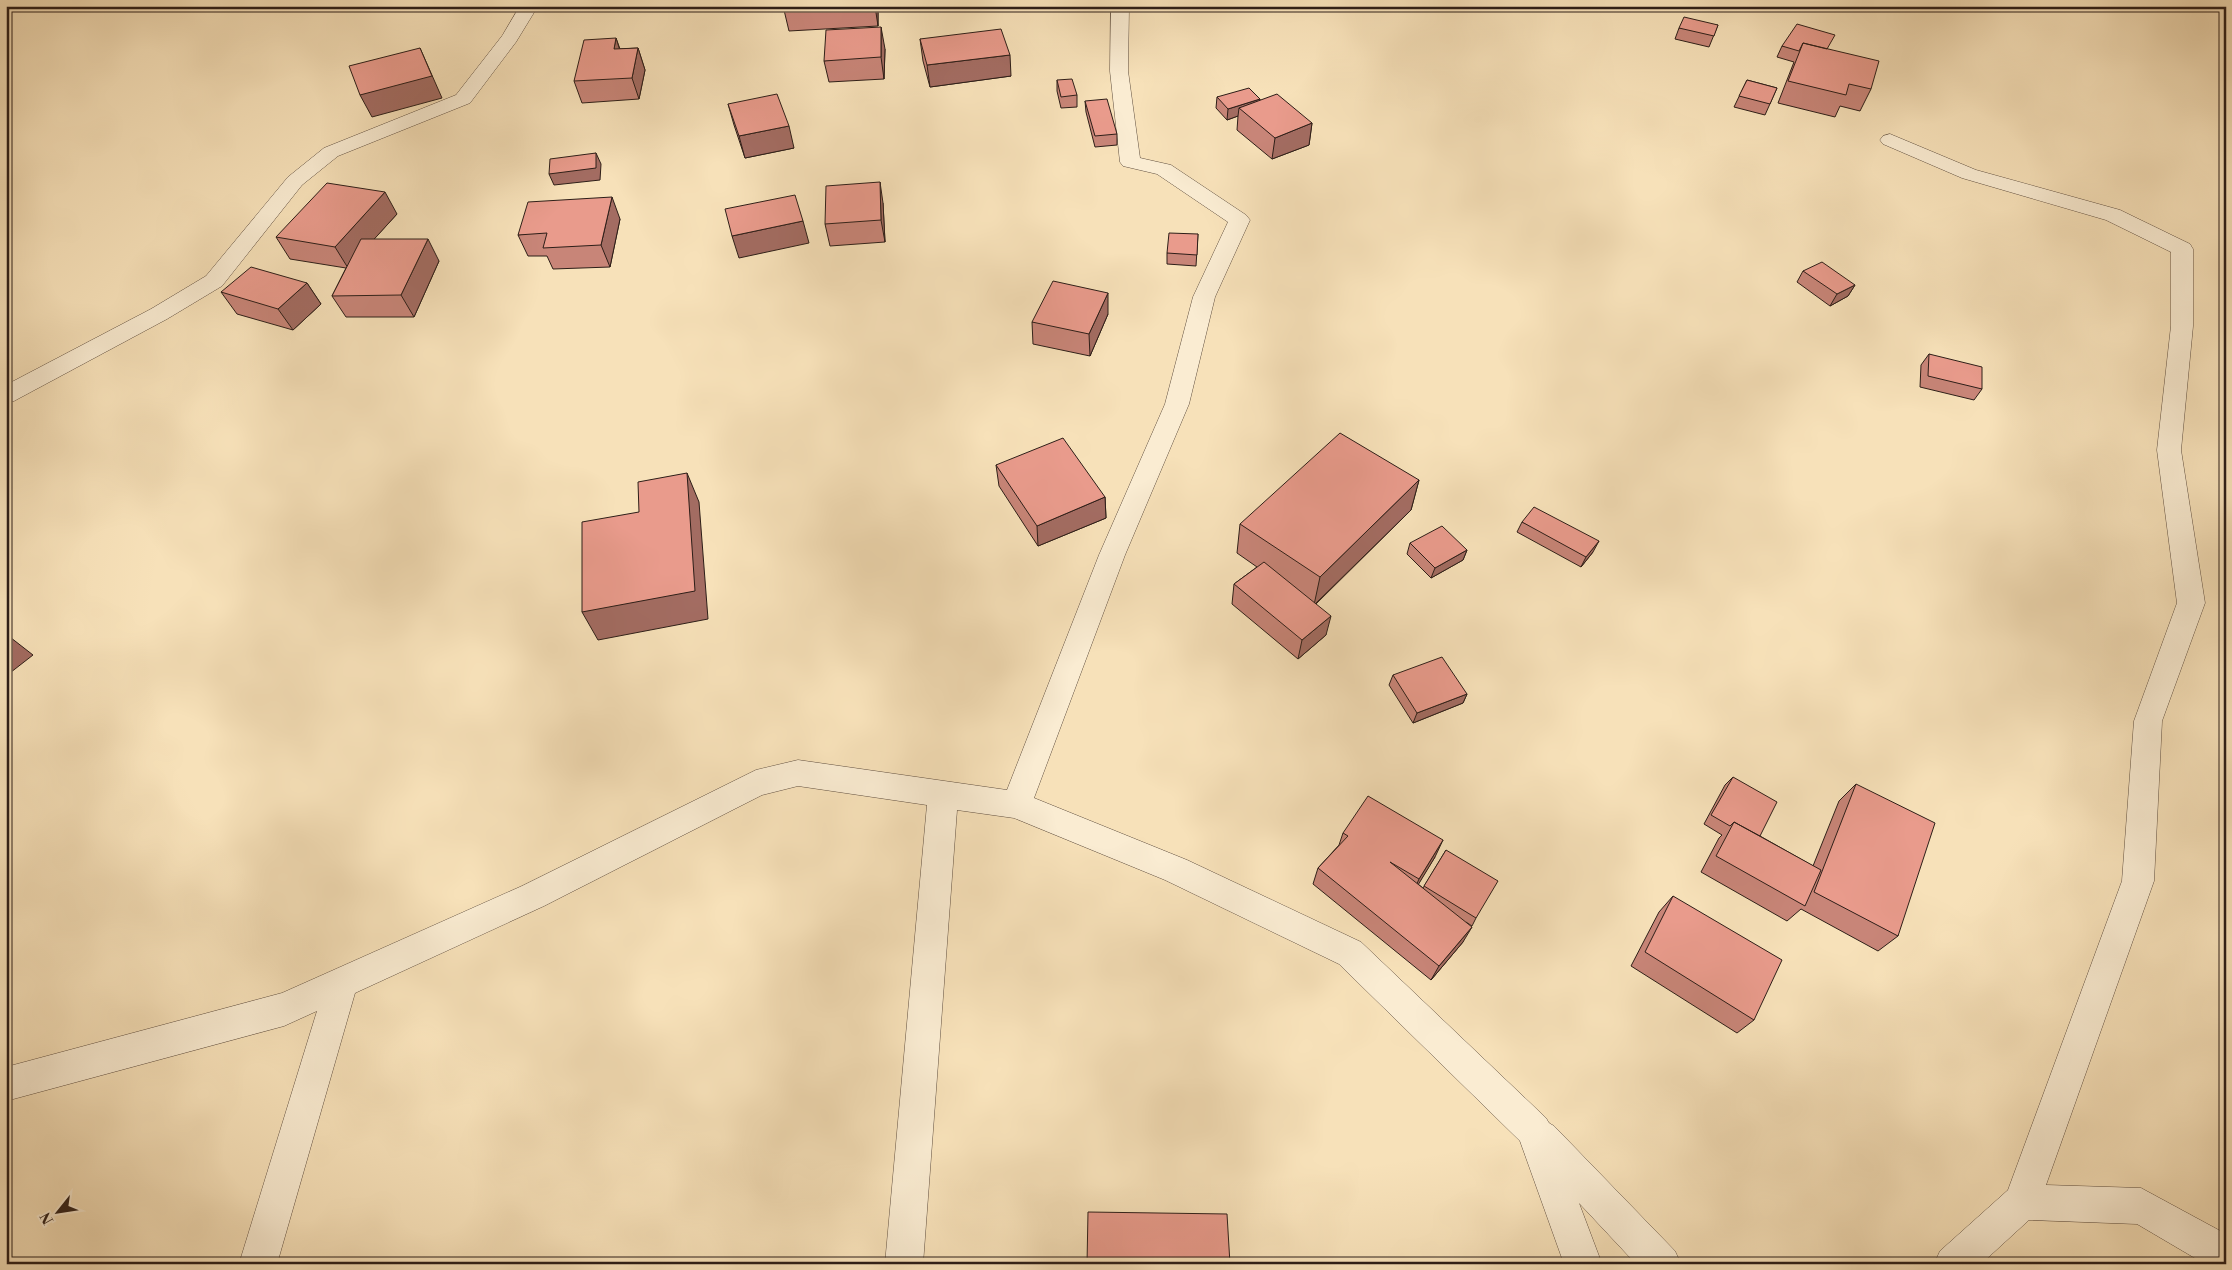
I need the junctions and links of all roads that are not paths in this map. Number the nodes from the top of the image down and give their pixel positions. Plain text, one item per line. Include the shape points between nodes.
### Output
1 (529, 6) edge
2 (1120, 6) edge
3 (1890, 140) dead end
4 (6, 395) edge
5 (943, 794) junction
6 (1016, 805) junction
7 (342, 983) junction
8 (6, 1084) edge
9 (1534, 1130) junction
10 (2022, 1202) junction
11 (2226, 1255) edge
12 (258, 1264) edge
13 (904, 1264) edge
14 (1583, 1264) edge
15 (1662, 1264) edge
16 (1953, 1264) edge

1 - 4 street via 510,38 463,99 331,152 295,181 214,281 159,314
2 - 6 street via 1119,71 1130,162 1164,169 1239,220 1204,297 1178,404 1112,555
3 - 10 street via 1969,174 2113,215 2182,249 2182,326 2169,450 2191,603 2148,721 2138,881
5 - 6 street
5 - 7 street via 798,773 756,783 533,896
5 - 13 street
6 - 9 street via 1176,870 1350,953
7 - 8 street via 284,1008
7 - 12 street
9 - 14 street
9 - 15 street
10 - 11 street via 2141,1206
10 - 16 street

